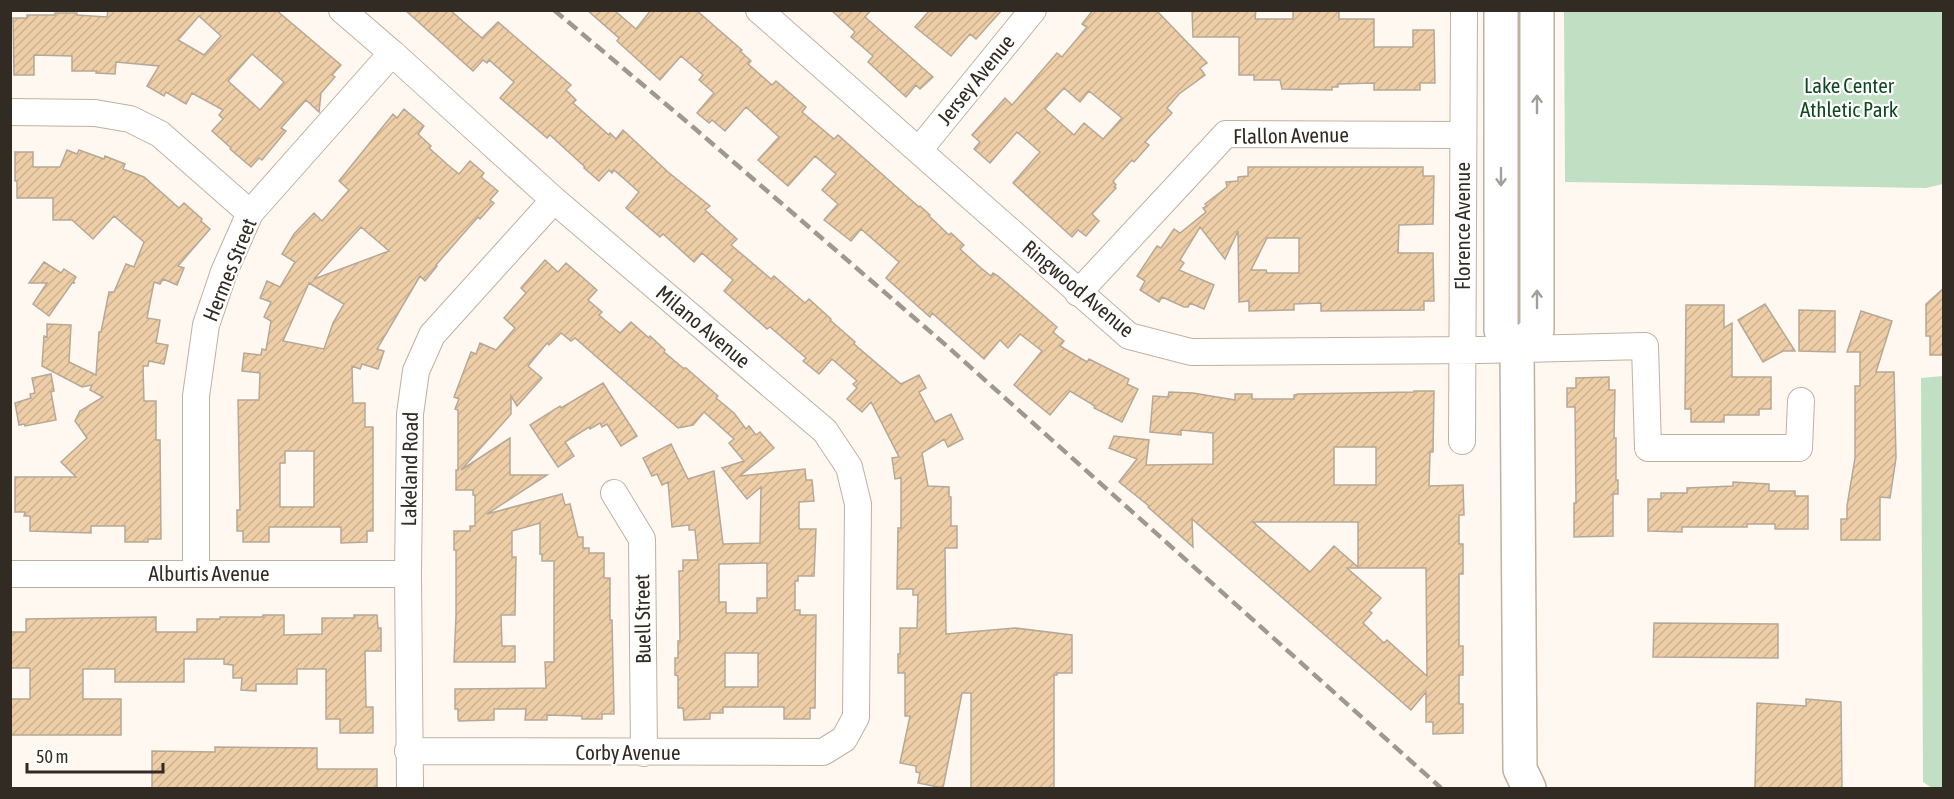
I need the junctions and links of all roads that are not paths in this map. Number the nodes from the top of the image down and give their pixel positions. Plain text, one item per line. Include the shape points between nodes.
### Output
1 (342, 10) edge
2 (759, 10) edge
3 (1033, 10) edge
4 (1464, 10) edge
5 (1501, 10) edge
6 (1537, 10) edge
7 (392, 53) junction
8 (10, 112) edge
9 (1463, 135) junction
10 (919, 150) junction
11 (554, 200) junction
12 (250, 213) junction
13 (1078, 293) junction
14 (1517, 349) junction
15 (1462, 351) junction
16 (1801, 401) dead end
17 (1462, 441) dead end
18 (614, 493) dead end
19 (10, 574) edge
20 (196, 574) junction
21 (408, 574) junction
22 (844, 739) joint
23 (408, 752) junction
24 (644, 753) junction
25 (1518, 782) edge
26 (410, 789) edge

1 - 7 street, Milano Avenue
2 - 10 street, Ringwood Avenue
3 - 10 street, Jersey Avenue
4 - 9 street, Florence Avenue
5 -> 14 main road, Florence Avenue via 1501,330
14 -> 6 main road via 1537,330
7 - 11 street, Milano Avenue
7 - 12 street, Hermes Street
8 - 12 street via 95,113 130,119 160,135
9 - 13 street, Flallon Avenue via 1226,135
9 - 15 street, Florence Avenue
10 - 13 street, Ringwood Avenue
11 - 21 street, Lakeland Road via 432,335 416,371 410,414
11 - 22 street, Milano Avenue via 825,430 849,467 858,504 856,717
12 - 20 street, Hermes Street via 206,326 196,396
13 - 15 street, Ringwood Avenue via 1129,336 1191,352
14 - 15 street, Ringwood Avenue
14 - 16 street, Ringwood Avenue via 1645,346 1648,448 1799,448
14 - 25 main road
15 - 17 street, Florence Avenue
18 - 24 street, Buell Street via 642,539
19 - 20 street, Alburtis Avenue
20 - 21 street, Alburtis Avenue
21 - 23 street, Lakeland Road
22 - 24 street, Corby Avenue via 823,752
23 - 24 street, Corby Avenue
23 - 26 street, Lakeland Road

